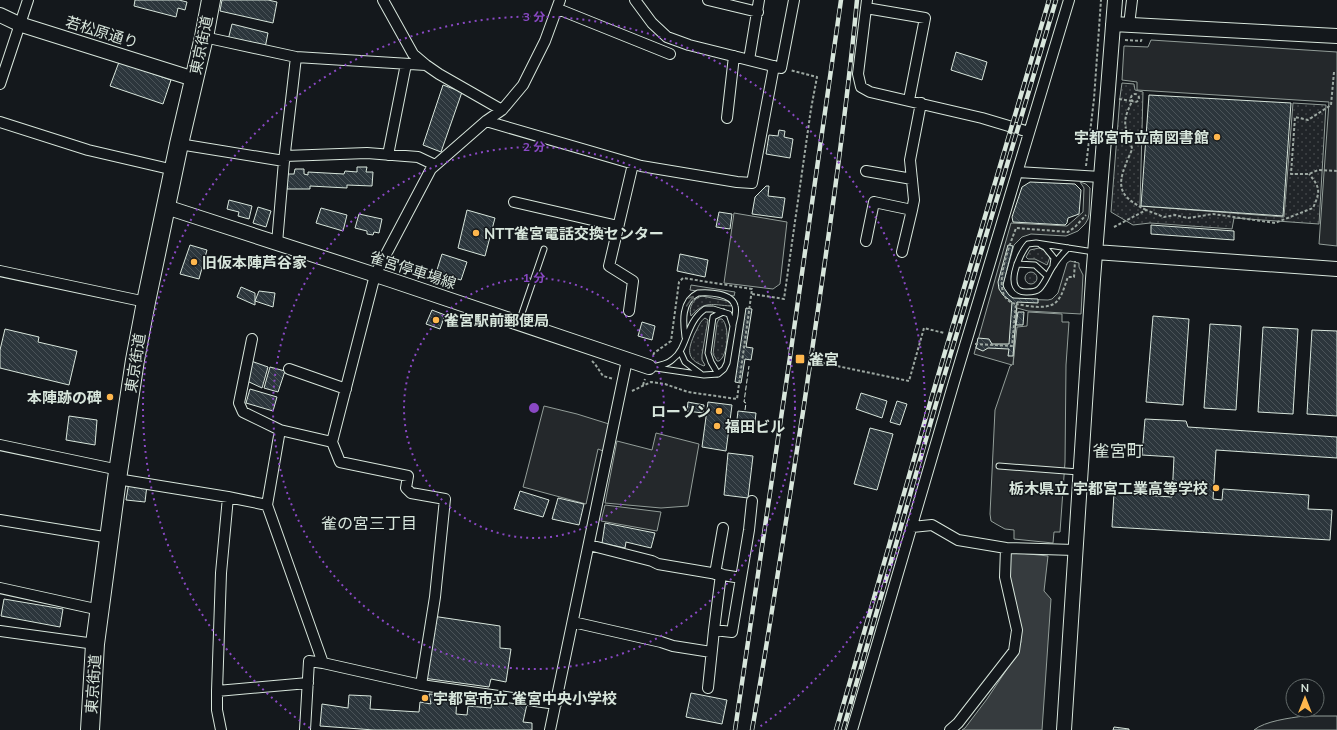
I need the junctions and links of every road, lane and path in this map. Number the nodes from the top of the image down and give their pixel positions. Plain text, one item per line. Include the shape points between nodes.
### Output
1 (28, 0) edge
2 (210, 0) edge
3 (383, 0) edge
4 (635, 0) edge
5 (708, 0) edge
6 (759, 0) edge
7 (794, 0) edge
8 (1069, 0) edge
9 (1100, 0) edge
10 (1115, 0) edge
11 (1132, 0) edge
12 (866, 4) edge
13 (559, 5) edge
14 (758, 12) junction
15 (0, 15) edge
16 (19, 24) junction
17 (1113, 24) junction
18 (1129, 25) junction
19 (1337, 36) edge
20 (204, 37) junction
21 (670, 54) dead end
22 (734, 56) junction
23 (296, 58) junction
24 (749, 60) junction
25 (406, 64) junction
26 (426, 65) junction
27 (778, 67) junction
28 (1334, 72) dead end
29 (1, 77) edge
30 (194, 79) junction
31 (1115, 98) dead end
32 (909, 100) junction
33 (921, 103) junction
34 (502, 110) junction
35 (728, 118) dead end
36 (486, 121) junction
37 (0, 122) edge
38 (1029, 132) junction
39 (179, 144) junction
40 (388, 155) junction
41 (284, 159) junction
42 (633, 164) junction
43 (435, 165) junction
44 (174, 170) junction
45 (866, 171) dead end
46 (1337, 171) edge
47 (1017, 172) junction
48 (1309, 174) junction
49 (1087, 177) junction
50 (1101, 177) junction
51 (912, 179) junction
52 (514, 202) dead end
53 (166, 207) junction
54 (912, 210) junction
55 (1146, 210) junction
56 (618, 226) junction
57 (1114, 227) dead end
58 (866, 241) dead end
59 (277, 243) junction
60 (1036, 243) junction
61 (1068, 248) junction
62 (544, 249) dead end
63 (902, 252) dead end
64 (1095, 252) junction
65 (1075, 261) dead end
66 (1017, 264) junction
67 (1053, 266) junction
68 (1337, 269) edge
69 (0, 271) edge
70 (375, 275) junction
71 (1047, 276) junction
72 (1074, 277) junction
73 (1078, 278) dead end
74 (679, 282) dead end
75 (752, 294) dead end
76 (146, 302) junction
77 (1016, 304) dead end
78 (629, 311) dead end
79 (723, 312) junction
80 (518, 323) junction
81 (733, 326) junction
82 (944, 332) dead end
83 (685, 338) junction
84 (252, 339) dead end
85 (680, 351) junction
86 (627, 360) junction
87 (813, 361) dead end
88 (649, 367) junction
89 (289, 369) dead end
90 (718, 374) junction
91 (704, 375) junction
92 (643, 386) dead end
93 (346, 390) junction
94 (280, 430) junction
95 (332, 442) junction
96 (0, 445) edge
97 (999, 466) dead end
98 (1080, 472) junction
99 (118, 475) junction
100 (228, 497) junction
101 (752, 501) dead end
102 (267, 505) junction
103 (0, 520) edge
104 (912, 527) junction
105 (722, 528) dead end
106 (110, 538) junction
107 (590, 545) junction
108 (1006, 548) junction
109 (1075, 550) junction
110 (718, 574) junction
111 (741, 578) junction
112 (0, 588) edge
113 (100, 610) junction
114 (573, 622) junction
115 (714, 630) junction
116 (0, 631) edge
117 (95, 644) junction
118 (711, 652) junction
119 (323, 663) junction
120 (308, 683) junction
121 (421, 685) junction
122 (708, 688) dead end
123 (217, 691) junction
124 (556, 704) junction
125 (90, 730) edge
126 (221, 730) edge
127 (305, 730) edge
128 (550, 730) edge
129 (852, 730) edge
130 (950, 730) edge
131 (1064, 730) edge

1 - 16 street
2 - 20 highway, 東京街道
3 - 26 street via 413,54
4 - 22 street via 652,23 667,37
5 - 14 street
6 - 14 street
7 - 27 street
8 - 38 street
9 - 49 path
10 - 17 street
11 - 18 street
12 - 32 street via 858,74 861,87 870,92
12 - 32 street via 925,18
13 - 21 street
13 - 34 street via 545,41 523,85
14 - 24 street
15 - 16 street, 若松原通り
16 - 29 street
16 - 30 street, 若松原通り
17 - 18 street
17 - 50 street
18 - 19 street
20 - 23 street
20 - 30 highway, 東京街道
22 - 24 street
22 - 35 street
23 - 25 street
23 - 41 street
24 - 27 street
25 - 26 street
25 - 40 street
26 - 34 street
27 - 42 street via 752,183
27 - 75 path via 817,77 784,298
28 - 48 path via 1331,105 1308,120 1295,117 1291,174
30 - 39 highway, 東京街道
31 - 55 path via 1132,101 1126,113 1125,124 1132,149 1120,181 1124,195
32 - 33 street
33 - 38 street
33 - 51 street via 910,160
34 - 36 street
36 - 42 street
36 - 43 street
37 - 44 street via 88,150
38 - 47 street
39 - 41 street
39 - 44 highway, 東京街道
40 - 41 street via 367,153
40 - 43 street via 418,157
41 - 59 street
42 - 56 street
43 - 70 street via 430,168
44 - 53 highway, 東京街道
45 - 51 street
46 - 48 path via 1318,170
47 - 49 street
47 - 104 street
48 - 55 path via 1317,183 1318,195 1313,208 1275,224 1213,214 1188,218 1175,215 1164,217
49 - 50 street
50 - 64 street
51 - 54 street
52 - 56 street
53 - 59 street, 雀宮停車場線
53 - 76 highway, 東京街道
54 - 58 street via 874,202
54 - 63 street
55 - 57 path
56 - 78 street via 609,266 633,281
59 - 70 street, 雀宮停車場線
60 - 61 lane
60 - 66 lane via 1028,244 1022,250
60 - 67 lane via 1045,247 1054,258
61 - 64 lane
61 - 67 lane
62 - 80 lane
64 - 68 street
64 - 98 street
65 - 72 path
66 - 71 lane via 1035,265
66 - 71 lane via 1014,282 1018,290 1033,292 1039,289
67 - 71 lane
69 - 76 street
70 - 80 street, 雀宮停車場線
70 - 93 street
72 - 73 path
72 - 77 path via 1068,277 1058,301 1054,304 1040,307
74 - 88 path via 671,341 654,353
76 - 99 highway, 東京街道
79 - 81 lane via 729,314
79 - 83 lane via 705,309 699,313
79 - 90 lane via 713,317 708,353 710,362
80 - 86 street, 雀宮停車場線
83 -> 81 lane via 685,309 690,298 698,293 721,295 733,301 736,307
81 - 90 lane via 727,363
82 - 87 path via 924,328 909,381
83 - 85 lane
84 - 94 street via 238,403 244,412
85 - 88 lane via 674,359
85 - 91 lane via 685,362
86 - 88 street, 雀宮停車場線
86 - 107 street
88 - 91 lane
88 - 92 path
89 - 93 street
90 - 91 lane
93 - 95 street
94 - 95 street
94 - 102 street
95 - 121 street via 340,462 408,476 406,488 410,493 445,499 435,597
96 - 99 street
97 - 98 lane
98 - 109 street
99 - 100 street
99 - 106 highway, 東京街道
100 - 102 street
100 - 123 street via 221,573
101 - 111 street
102 - 119 street
103 - 106 street
104 - 108 street via 932,524 958,540
104 - 129 street
105 - 110 street
106 - 113 highway, 東京街道
107 - 110 street via 658,564
107 - 114 street
108 - 109 street
108 - 130 street via 1005,577 1017,630 1014,651
109 - 131 street
110 - 111 street
110 - 115 street
111 - 115 street via 732,632
112 - 113 street
113 - 117 highway, 東京街道
114 - 118 street via 673,646
114 - 124 street
115 - 118 street
116 - 117 street
117 - 125 highway, 東京街道
118 - 122 street
119 - 120 street via 309,661
119 - 121 street
120 - 123 street
120 - 127 street
121 - 124 street
123 - 126 street
124 - 128 street

